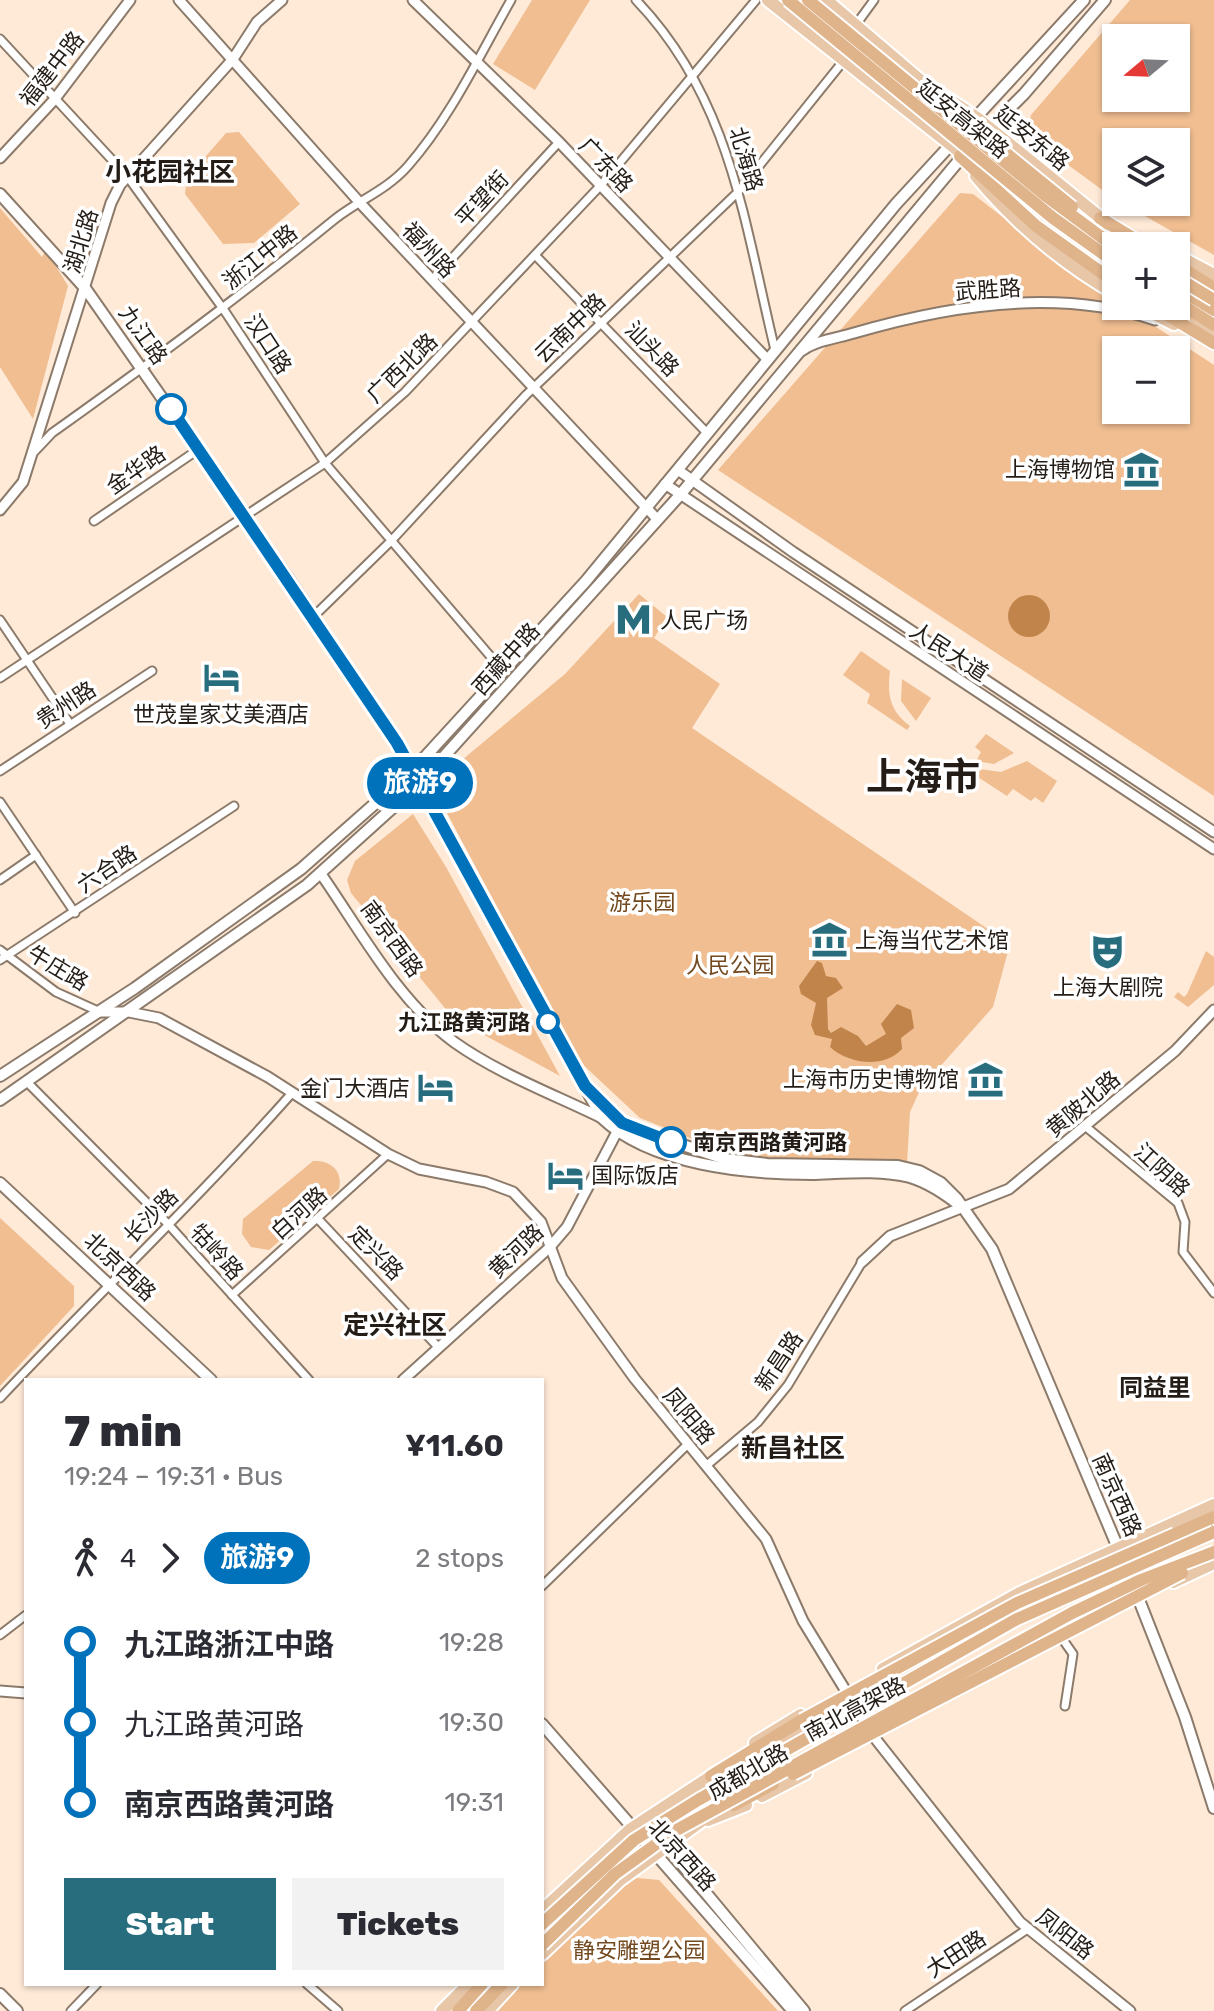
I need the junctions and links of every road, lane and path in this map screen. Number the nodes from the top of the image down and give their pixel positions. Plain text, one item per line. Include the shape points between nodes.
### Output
1 (130, 0) edge
2 (179, 0) edge
3 (282, 0) edge
4 (413, 0) edge
5 (511, 0) edge
6 (636, 0) edge
7 (756, 0) edge
8 (768, 0) edge
9 (786, 0) edge
10 (808, 0) edge
11 (818, 0) edge
12 (826, 0) edge
13 (874, 0) edge
14 (1084, 0) edge
15 (1105, 0) edge
16 (855, 26) junction
17 (0, 39) edge
18 (233, 59) junction
19 (845, 59) junction
20 (477, 62) junction
21 (694, 74) junction
22 (54, 100) junction
23 (977, 118) junction
24 (988, 129) junction
25 (559, 142) junction
26 (952, 146) junction
27 (962, 156) junction
28 (0, 158) edge
29 (127, 176) junction
30 (601, 185) junction
31 (738, 192) junction
32 (0, 194) edge
33 (361, 204) junction
34 (1100, 218) junction
35 (1108, 232) edge
36 (1118, 232) edge
37 (1123, 232) edge
38 (1128, 232) edge
39 (1102, 238) edge
40 (1102, 255) edge
41 (1102, 255) edge
42 (536, 256) junction
43 (669, 258) junction
44 (1190, 262) edge
45 (1190, 273) edge
46 (1102, 274) edge
47 (1214, 275) edge
48 (432, 280) junction
49 (1102, 285) edge
50 (1190, 285) edge
51 (85, 288) junction
52 (1214, 288) edge
53 (1190, 295) edge
54 (1214, 301) edge
55 (224, 310) junction
56 (1214, 310) edge
57 (1190, 311) edge
58 (1190, 313) edge
59 (1193, 315) junction
60 (1165, 320) edge
61 (1176, 320) edge
62 (473, 323) junction
63 (602, 323) junction
64 (1214, 326) edge
65 (1185, 330) junction
66 (1214, 343) edge
67 (775, 350) junction
68 (796, 354) junction
69 (768, 360) junction
70 (143, 369) junction
71 (534, 387) junction
72 (708, 434) junction
73 (199, 449) junction
74 (34, 453) junction
75 (325, 463) junction
76 (678, 470) junction
77 (692, 481) junction
78 (665, 484) junction
79 (680, 495) junction
80 (645, 507) junction
81 (0, 510) edge
82 (244, 515) junction
83 (657, 519) junction
84 (94, 521) dead end
85 (391, 541) junction
86 (313, 617) junction
87 (0, 620) edge
88 (28, 661) junction
89 (152, 671) dead end
90 (503, 671) junction
91 (0, 678) edge
92 (70, 724) junction
93 (413, 770) junction
94 (0, 771) edge
95 (420, 783) junction
96 (0, 802) edge
97 (234, 806) dead end
98 (1214, 832) edge
99 (1214, 849) edge
100 (36, 855) junction
101 (321, 874) junction
102 (0, 880) edge
103 (75, 913) junction
104 (2, 955) edge
105 (1214, 1010) edge
106 (100, 1012) junction
107 (129, 1012) junction
108 (0, 1076) edge
109 (27, 1082) junction
110 (585, 1086) junction
111 (292, 1093) junction
112 (0, 1100) edge
113 (602, 1118) junction
114 (1085, 1126) junction
115 (619, 1128) junction
116 (388, 1154) junction
117 (0, 1183) edge
118 (963, 1208) junction
119 (319, 1220) junction
120 (168, 1224) junction
121 (549, 1248) junction
122 (862, 1262) joint
123 (108, 1283) junction
124 (1214, 1293) edge
125 (232, 1295) junction
126 (439, 1348) junction
127 (209, 1378) edge
128 (307, 1378) edge
129 (405, 1378) edge
130 (0, 1398) edge
131 (688, 1444) junction
132 (707, 1465) junction
133 (1214, 1505) edge
134 (1214, 1517) edge
135 (1214, 1529) edge
136 (1121, 1546) junction
137 (1151, 1551) junction
138 (1213, 1559) edge
139 (1124, 1562) junction
140 (1115, 1573) junction
141 (1074, 1577) junction
142 (544, 1584) edge
143 (1136, 1593) junction
144 (1107, 1595) junction
145 (1019, 1598) junction
146 (1040, 1599) junction
147 (24, 1617) edge
148 (1094, 1620) junction
149 (1077, 1622) junction
150 (0, 1635) edge
151 (1061, 1637) junction
152 (982, 1638) junction
153 (1026, 1652) junction
154 (981, 1664) junction
155 (886, 1668) junction
156 (884, 1684) junction
157 (0, 1691) edge
158 (24, 1693) edge
159 (849, 1696) junction
160 (1065, 1706) dead end
161 (544, 1726) edge
162 (871, 1733) junction
163 (711, 1776) junction
164 (1214, 1808) edge
165 (707, 1820) junction
166 (631, 1829) junction
167 (673, 1843) junction
168 (654, 1855) junction
169 (544, 1909) edge
170 (544, 1922) edge
171 (1029, 1928) junction
172 (544, 1943) edge
173 (544, 1952) edge
174 (95, 1986) edge
175 (309, 1986) edge
176 (467, 1986) edge
177 (480, 1986) edge
178 (500, 1986) edge
179 (510, 1986) edge
180 (0, 1994) edge
181 (17, 2011) edge
182 (71, 2011) edge
183 (338, 2011) edge
184 (442, 2011) edge
185 (458, 2011) edge
186 (476, 2011) edge
187 (487, 2011) edge
188 (793, 2011) edge
189 (804, 2011) edge
190 (905, 2011) edge
191 (1130, 2011) edge

1 - 22 street, 福建中路
2 - 18 street, 福州路
3 - 18 street, 湖北路 via 257,22
4 - 20 street, 广东路
5 - 20 street, 浙江中路
6 - 21 street, 北海路
7 - 21 street, 广西北路
8 - 19 main road
9 - 40 highway, 延安高架路, bridge
10 - 39 highway, 延安高架路, bridge
11 - 35 highway, bridge
12 - 16 main road, 延安东路
13 - 16 street
14 - 23 main road, 西藏中路
15 - 24 main road, 西藏中路
16 - 23 main road, 延安东路 via 921,81
17 - 22 street, 汉口路
18 - 29 street, 湖北路
18 - 33 street, 福州路
19 - 26 main road
19 - 31 street, 云南中路
20 - 25 street, 广东路
20 - 33 street, 浙江中路 via 409,165
21 - 30 street, 广西北路
21 - 31 street, 北海路
22 - 28 street, 福建中路
22 - 29 street, 汉口路
23 - 24 main road, 延安东路
23 - 26 main road, 西藏中路
24 - 27 main road, 西藏中路
24 - 34 main road, 延安东路
25 - 30 street, 广东路
25 - 48 street, 平望街
26 - 27 main road
26 - 67 main road, 西藏中路 via 896,204
27 - 41 main road
27 - 46 highway via 1001,197
27 - 49 main road via 1005,212
27 - 68 main road, 西藏中路
29 - 51 street, 湖北路 via 111,203
29 - 55 street, 汉口路
30 - 42 street, 广西北路
30 - 43 street, 广东路
31 - 43 street, 云南中路
31 - 67 street, 北海路
32 - 51 main road, 九江路
33 - 48 street, 福州路
33 - 55 street, 浙江中路 via 340,215
34 - 36 main road, 延安东路
34 - 37 highway
34 - 38 main road, 延安东路
42 - 62 street, 广西北路
42 - 63 street, 汕头路
43 - 63 street, 云南中路
43 - 69 street, 广东路
44 - 47 main road
45 - 52 highway
48 - 62 street, 福州路
50 - 54 highway, bridge
51 - 70 main road, 九江路
51 - 74 street, 湖北路
53 - 56 highway
55 - 70 street, 浙江中路
55 - 75 street, 汉口路
57 - 64 highway
58 - 59 main road
59 - 64 main road
59 - 66 main road
60 - 65 main road
61 - 66 highway
62 - 71 street, 福州路
62 - 75 street, 广西北路
63 - 71 street, 云南中路
63 - 72 street, 汕头路
65 - 66 main road
65 - 68 street, 武胜路 via 1091,304 1001,306 913,317 818,342
67 - 69 main road, 西藏中路
68 - 77 main road, 西藏中路
69 - 72 main road, 西藏中路
70 - 73 main road, 九江路
70 - 74 street, 浙江中路 via 52,433
71 - 80 street, 福州路
71 - 85 street, 云南中路
72 - 76 main road, 西藏中路
73 - 82 main road, 九江路
73 - 84 street, 金华路
74 - 81 street, 浙江中路 via 23,482
75 - 82 street, 广西北路
75 - 85 street, 汉口路
76 - 77 street, 人民大道
76 - 78 main road, 西藏中路
77 - 79 main road, 西藏中路
77 - 98 street, 人民大道
78 - 79 street, 人民大道
78 - 80 main road, 西藏中路
79 - 83 main road, 西藏中路
79 - 99 street, 人民大道
80 - 83 street, 福州路
80 - 90 main road, 西藏中路
82 - 86 main road, 九江路
82 - 88 street, 广西北路
83 - 95 main road, 西藏中路
85 - 86 street, 云南中路
85 - 90 street, 汉口路
86 - 93 main road, 九江路
87 - 88 street
88 - 91 street, 广西北路
88 - 92 street
89 - 92 street, 贵州路
90 - 93 main road, 西藏中路
92 - 94 street, 贵州路
93 - 95 main road, 九江路
93 - 106 main road, 西藏中路 via 301,869
95 - 101 main road, 西藏中路
95 - 110 main road, 九江路
96 - 100 street
97 - 103 street, 六合路
100 - 102 street
100 - 103 street
101 - 107 main road, 西藏中路
101 - 113 street, 南京西路 via 397,983 453,1041
103 - 104 street, 六合路
104 - 106 street, 牛庄路 via 56,992
105 - 114 street, 黄陂北路 via 1175,1051
106 - 107 street, 凤阳路
106 - 108 main road, 西藏中路
107 - 109 main road, 西藏中路
107 - 111 street, 凤阳路 via 159,1018
109 - 112 main road, 西藏中路
109 - 120 street, 牯岭路
110 - 113 main road, 九江路
110 - 115 main road, 九江路
111 - 116 street, 凤阳路
111 - 120 street, 长沙路
113 - 115 main road, 南京西路
114 - 118 street, 黄陂北路 via 1009,1189
114 - 124 street, 江阴路 via 1178,1203 1185,1222 1183,1252
115 - 118 main road, 南京西路 via 670,1154 723,1168 907,1176
115 - 121 street, 黄河路 via 567,1227
116 - 119 street, 白河路
116 - 121 street, 凤阳路 via 419,1169 513,1192 541,1222
117 - 123 main road, 北京西路
118 - 122 street, 黄陂北路 via 890,1236
118 - 136 main road, 南京西路 via 992,1249
119 - 125 street, 白河路
119 - 126 street, 定兴路
120 - 123 street, 长沙路
120 - 125 street, 牯岭路
121 - 126 street, 黄河路
121 - 131 street, 凤阳路 via 562,1278
122 - 132 street, 新昌路 via 788,1385 758,1422
123 - 127 main road, 北京西路
123 - 130 street, 长沙路
125 - 128 street, 牯岭路
126 - 129 street, 黄河路
131 - 132 street, 凤阳路
131 - 142 street
132 - 159 street, 凤阳路 via 766,1539 803,1621
133 - 136 main road
134 - 141 highway, bridge
135 - 137 main road
135 - 140 highway, 南北高架路, bridge
136 - 137 main road
136 - 139 main road, 南京西路
136 - 145 main road
137 - 139 main road
138 - 143 main road
138 - 143 main road via 1177,1570
138 - 144 highway, 南北高架路, bridge
138 - 149 highway, bridge
139 - 143 main road, 南京西路
139 - 146 main road
140 - 141 highway, bridge
140 - 152 highway, 南北高架路, bridge
141 - 145 highway, bridge
143 - 148 main road
143 - 149 main road
143 - 164 main road, 南京西路
144 - 149 highway, bridge
144 - 154 highway, 南北高架路, bridge
145 - 146 main road
145 - 152 highway, bridge
145 - 155 main road
145 - 163 highway, bridge
146 - 156 main road
147 - 150 street
148 - 149 main road
148 - 151 main road
149 - 153 highway, bridge
149 - 162 main road
151 - 160 street via 1073,1654
151 - 162 main road via 992,1677
152 - 170 highway, 南北高架路, bridge via 665,1818 605,1864
153 - 154 highway, bridge
153 - 165 highway, bridge
154 - 172 highway, 南北高架路, bridge via 673,1832 615,1874
155 - 156 main road
155 - 159 main road
156 - 159 main road
157 - 158 street
159 - 162 street, 凤阳路
159 - 163 main road, 成都北路 via 774,1729
161 - 166 main road, 北京西路
162 - 165 main road, 成都北路
162 - 171 street, 凤阳路
163 - 166 main road, 成都北路
165 - 167 main road, 成都北路
166 - 168 main road, 北京西路
166 - 169 main road, 成都北路
167 - 168 main road, 成都北路
167 - 189 main road via 681,1863
168 - 173 main road, 成都北路
168 - 188 main road, 北京西路
171 - 190 street, 大田路
171 - 191 street, 凤阳路
174 - 182 street
175 - 183 street
176 - 184 main road
177 - 185 highway
178 - 186 highway
179 - 187 main road
180 - 181 main road

